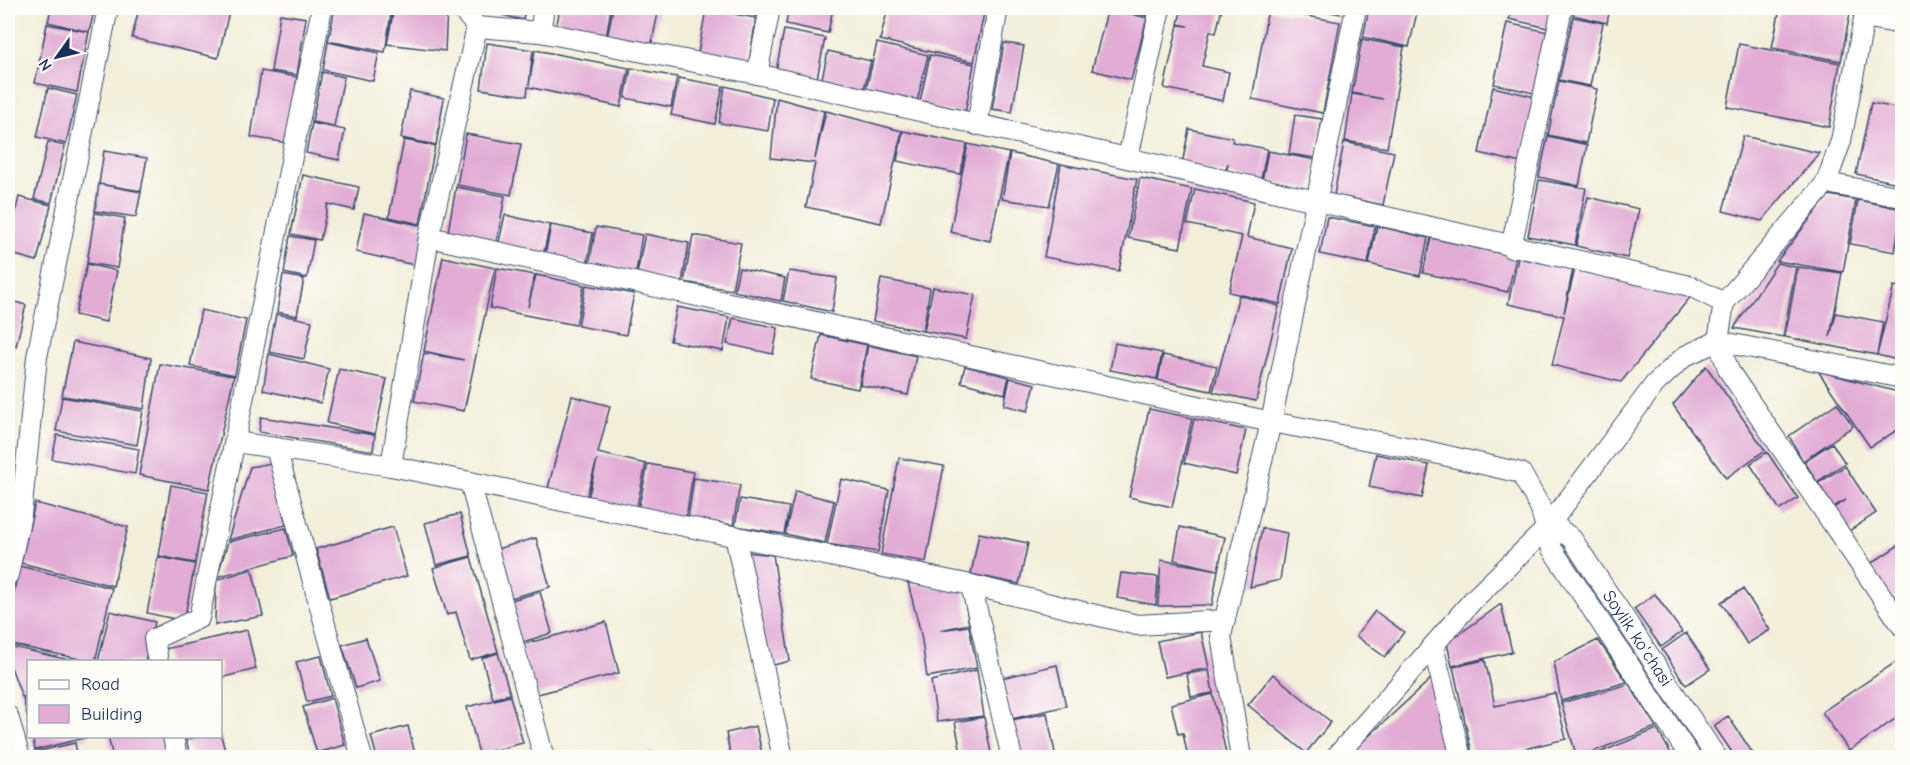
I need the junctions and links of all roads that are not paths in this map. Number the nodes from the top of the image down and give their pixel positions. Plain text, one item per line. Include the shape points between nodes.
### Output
1 (108, 8) edge
2 (322, 8) edge
3 (461, 8) edge
4 (544, 8) edge
5 (770, 8) edge
6 (998, 8) edge
7 (1160, 8) edge
8 (1356, 8) edge
9 (1562, 8) edge
10 (1865, 12) edge
11 (1902, 24) edge
12 (477, 27) junction
13 (540, 32) junction
14 (757, 74) junction
15 (976, 125) junction
16 (1128, 158) junction
17 (1826, 183) junction
18 (1902, 197) edge
19 (1317, 202) junction
20 (429, 237) junction
21 (1511, 248) junction
22 (1724, 303) junction
23 (1718, 340) junction
24 (1902, 378) edge
25 (1271, 422) junction
26 (236, 442) junction
27 (276, 448) junction
28 (391, 466) junction
29 (470, 482) junction
30 (1549, 526) junction
31 (735, 536) junction
32 (8, 575) edge
33 (971, 585) junction
34 (1224, 620) junction
35 (1902, 626) edge
36 (1433, 646) junction
37 (158, 660) edge
38 (8, 716) edge
39 (173, 738) edge
40 (1709, 755) edge
41 (20, 758) edge
42 (177, 758) edge
43 (362, 758) edge
44 (544, 758) edge
45 (783, 758) edge
46 (1012, 758) edge
47 (1241, 758) edge
48 (1335, 758) edge
49 (1461, 758) edge
50 (1691, 758) edge

1 - 32 street via 37,357 21,514
2 - 26 street
3 - 12 street
4 - 13 street
5 - 14 street
6 - 15 street
7 - 16 street
8 - 19 street
9 - 21 street
10 - 11 street
10 - 17 street via 1841,141
12 - 13 street
12 - 20 street
13 - 14 street
14 - 15 street
15 - 16 street
16 - 19 street
17 - 18 street
17 - 22 street
19 - 21 street
19 - 25 street
20 - 25 street
20 - 28 street
21 - 22 street via 1690,286
22 - 23 street
23 - 24 street
23 - 30 street via 1686,356 1654,384
23 - 35 street via 1729,371
25 - 30 street via 1521,473
25 - 34 street
26 - 27 street
26 - 37 street via 199,618 154,639
27 - 28 street
27 - 43 street
28 - 29 street
29 - 31 street
29 - 44 street
30 - 36 street via 1473,600
30 - 40 street, Soylik ko'chasi via 1572,539
30 - 50 street via 1552,549
31 - 33 street
31 - 45 street
33 - 34 street via 1137,625
33 - 46 street
34 - 47 street via 1221,636
36 - 48 street
36 - 49 street
38 - 41 street
39 - 42 street

